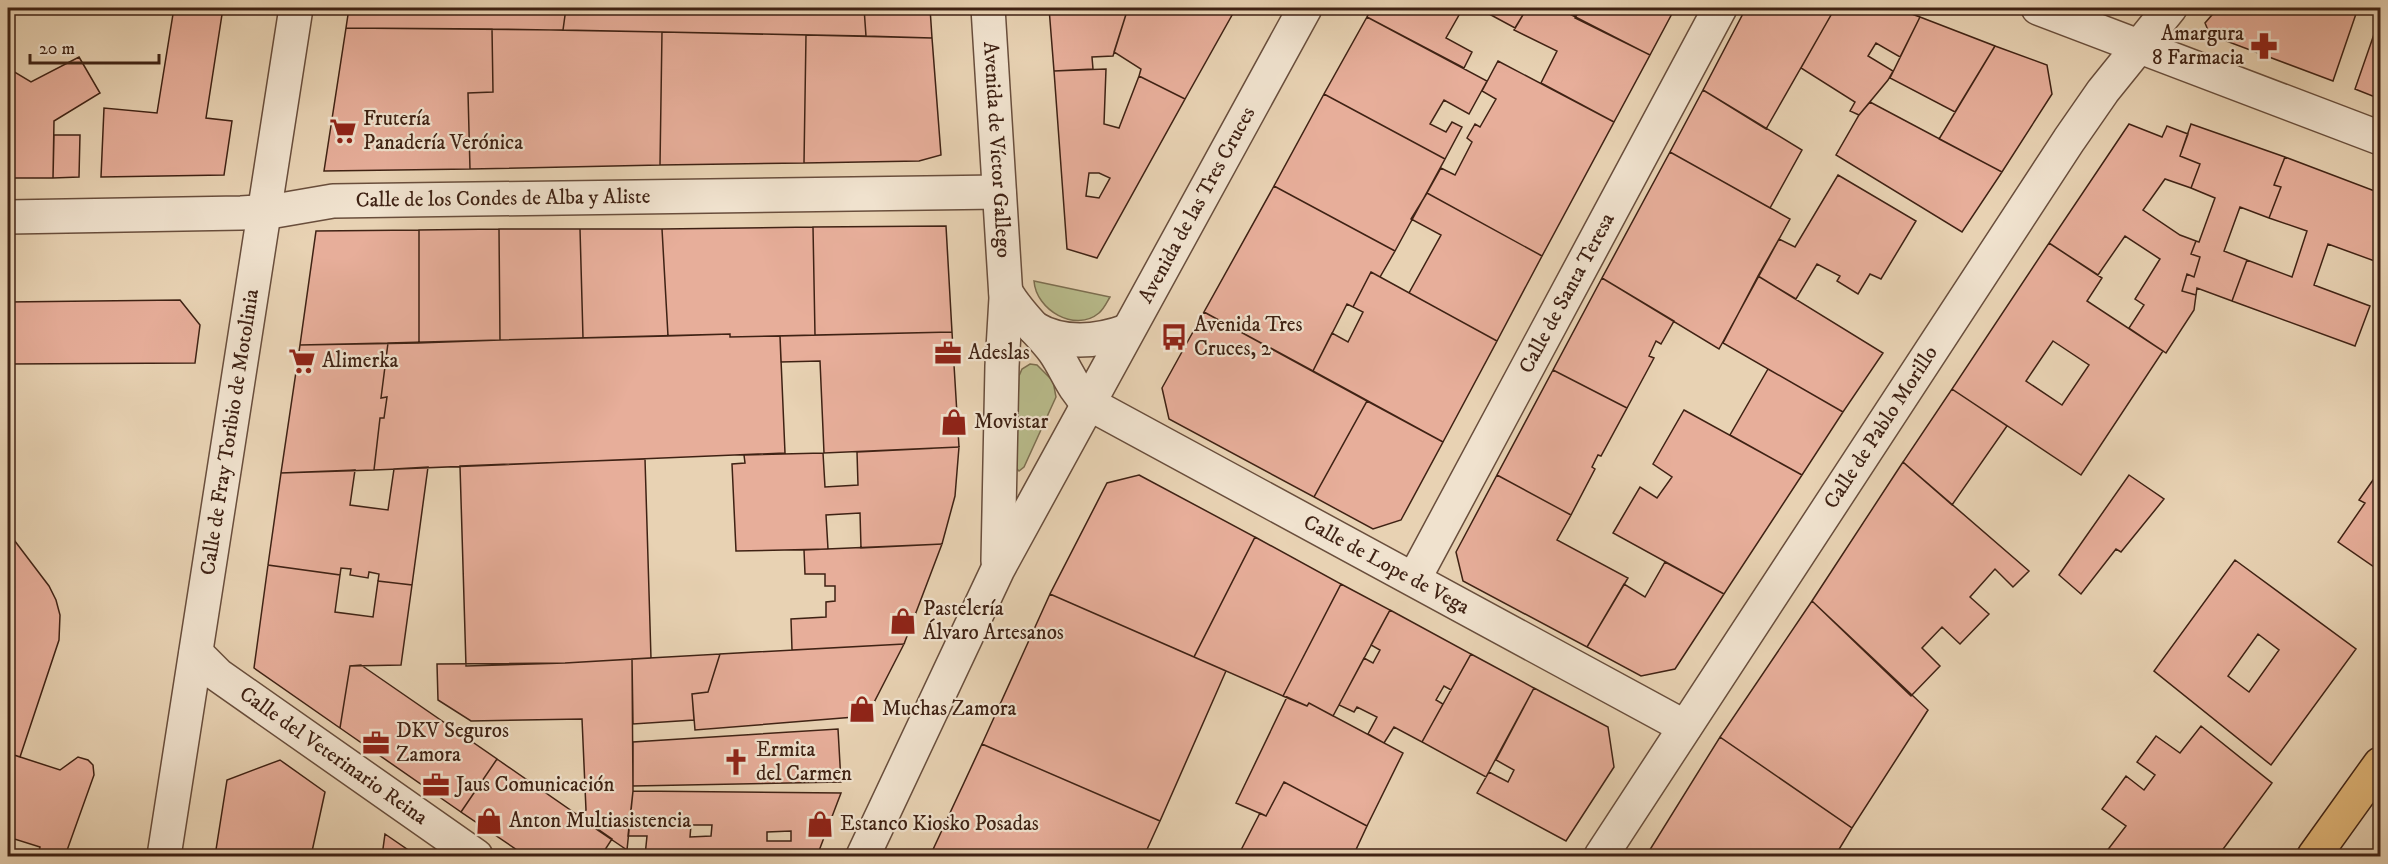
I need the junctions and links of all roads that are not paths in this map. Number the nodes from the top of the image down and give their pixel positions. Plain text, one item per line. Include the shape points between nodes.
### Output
1 (296, 8) edge
2 (988, 8) edge
3 (1305, 8) edge
4 (1720, 8) edge
5 (2038, 8) edge
6 (2170, 8) edge
7 (2140, 47) junction
8 (2380, 138) edge
9 (999, 192) junction
10 (264, 212) junction
11 (8, 217) edge
12 (1006, 292) junction
13 (1034, 328) junction
14 (1127, 331) junction
15 (1088, 403) junction
16 (998, 569) junction
17 (1414, 579) junction
18 (196, 653) junction
19 (1685, 726) junction
20 (2380, 764) edge
21 (164, 856) edge
22 (476, 856) edge
23 (863, 856) edge
24 (1601, 856) edge
25 (2314, 856) edge

1 - 10 street, Calle de Fray Toribio de Motolinia
2 - 9 street, Avenida de Víctor Gallego
3 - 14 street, Avenida de las Tres Cruces
4 - 17 street, Calle de Santa Teresa
5 - 7 street
6 - 7 street, Calle de Pablo Morillo
7 - 8 street
7 - 19 street, Calle de Pablo Morillo via 2079,126
9 - 10 street, Calle de los Condes de Alba y Aliste via 333,201
9 - 12 street, Avenida de Víctor Gallego
10 - 11 street, Calle de los Condes de Alba y Aliste
10 - 18 street, Calle de Fray Toribio de Motolinia
12 - 13 street
12 - 16 street, Avenida de Víctor Gallego
13 - 14 street via 1054,336 1083,340
13 - 15 street
14 - 15 street, Avenida de las Tres Cruces
15 - 16 street, Avenida de Víctor Gallego
15 - 17 street, Calle de Lope de Vega
16 - 23 street, Avenida de Víctor Gallego
17 - 19 street, Calle de Lope de Vega
18 - 21 street, Calle de Fray Toribio de Motolinia
18 - 22 street, Calle del Veterinario Reina via 237,688
19 - 24 street, Calle de Pablo Morillo
20 - 25 main road

